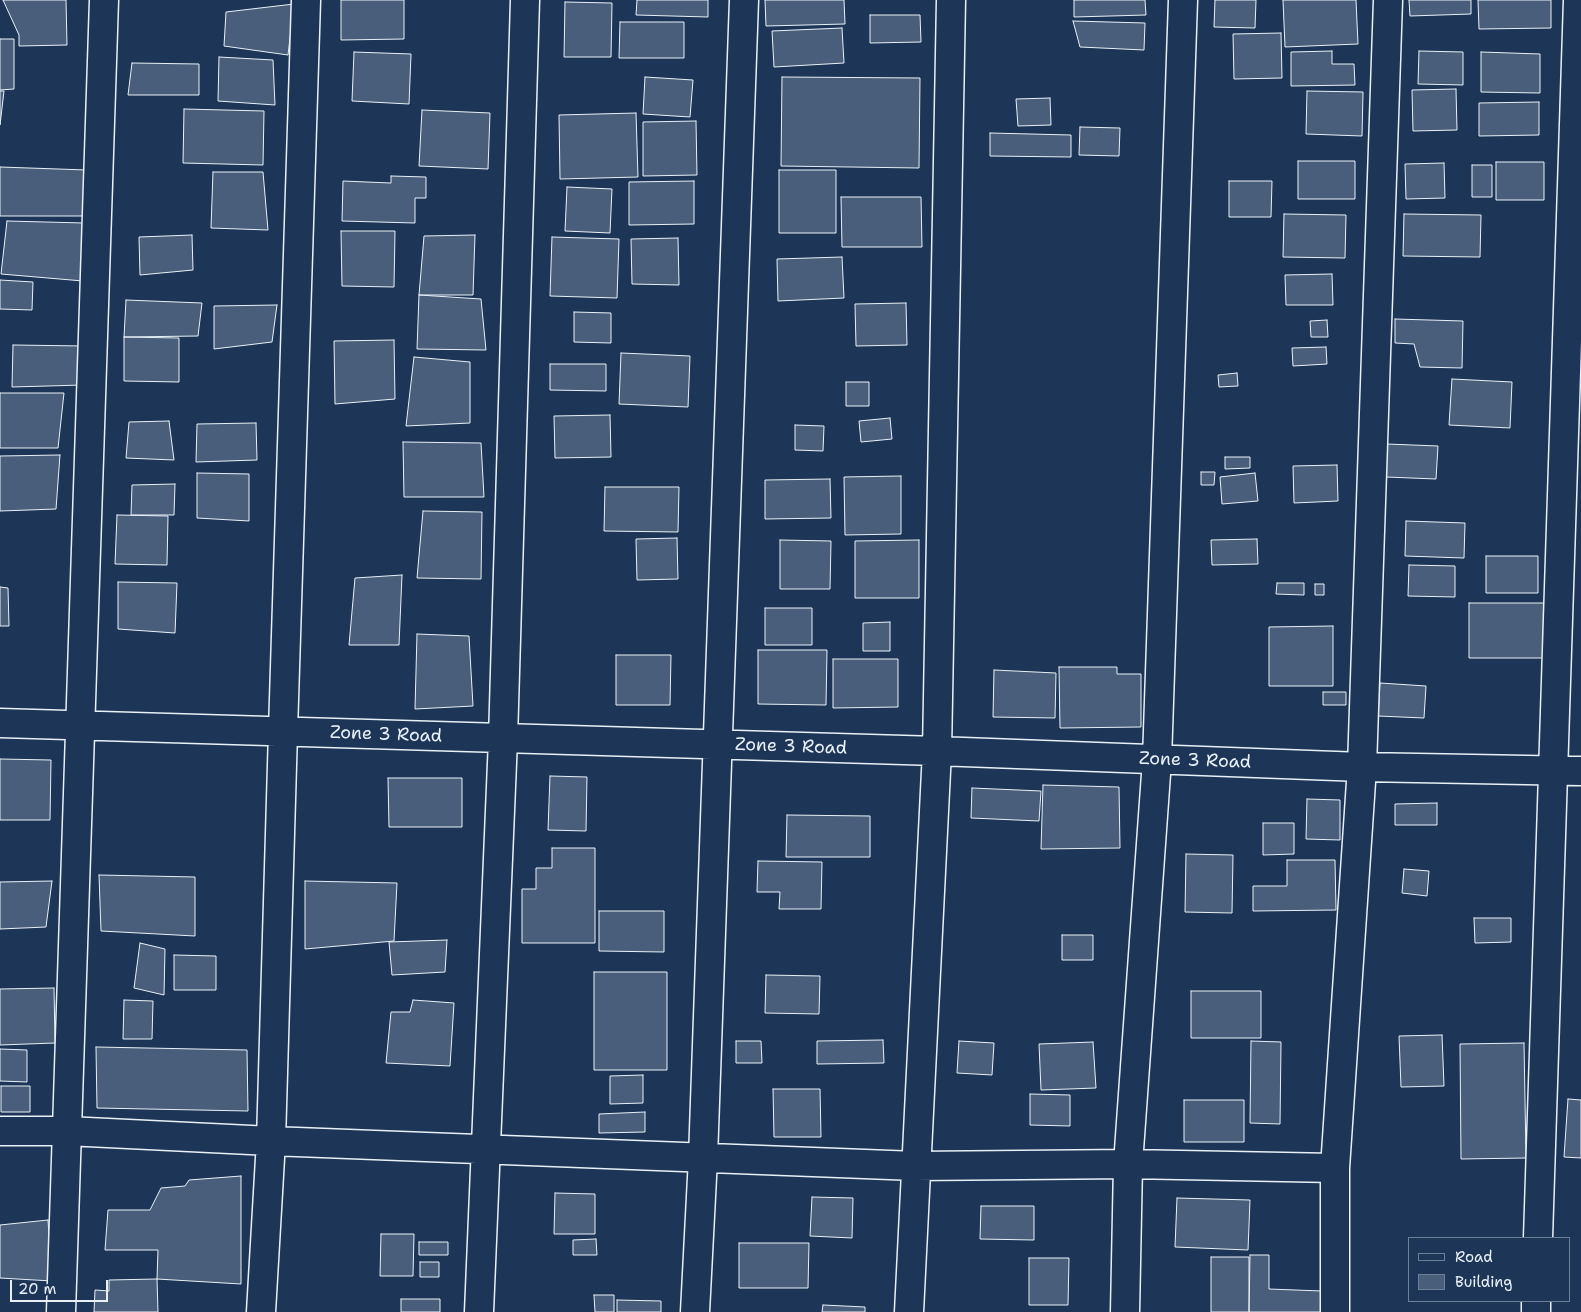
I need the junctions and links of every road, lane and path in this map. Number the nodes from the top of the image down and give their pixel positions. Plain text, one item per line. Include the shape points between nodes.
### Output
1 (104, 0) edge
2 (306, 0) edge
3 (525, 0) edge
4 (744, 0) edge
5 (951, 0) edge
6 (1183, 0) edge
7 (1388, 0) edge
8 (1578, 0) edge
9 (0, 723) edge
10 (80, 726) junction
11 (283, 731) junction
12 (503, 739) junction
13 (717, 745) junction
14 (937, 751) junction
15 (1157, 760) junction
16 (1362, 767) junction
17 (1553, 770) junction
18 (1581, 771) edge
19 (0, 1131) edge
20 (66, 1131) junction
21 (272, 1141) junction
22 (486, 1149) junction
23 (703, 1158) junction
24 (1128, 1164) junction
25 (916, 1166) junction
26 (1336, 1168) junction
27 (1538, 1237) edge
28 (61, 1312) edge
29 (261, 1312) edge
30 (479, 1312) edge
31 (695, 1312) edge
32 (909, 1312) edge
33 (1124, 1312) edge
34 (1335, 1312) edge

1 - 10 street
2 - 11 street
3 - 12 street
4 - 13 street
5 - 14 street
6 - 15 street
7 - 16 street
8 - 17 street
9 - 10 street, Zone 3 Road
10 - 11 street, Zone 3 Road
10 - 20 street
11 - 12 street, Zone 3 Road
11 - 21 street
12 - 13 street, Zone 3 Road
12 - 22 street
13 - 14 street, Zone 3 Road
13 - 23 street
14 - 15 street, Zone 3 Road
14 - 25 street
15 - 16 street, Zone 3 Road
15 - 24 street
16 - 17 street, Zone 3 Road
16 - 26 street
17 - 18 street, Zone 3 Road
17 - 27 street
19 - 20 street
20 - 21 street
20 - 28 street
21 - 22 street
21 - 29 street
22 - 23 street
22 - 30 street
23 - 25 street
23 - 31 street
24 - 25 street
24 - 26 street
24 - 33 street
25 - 32 street
26 - 34 street

